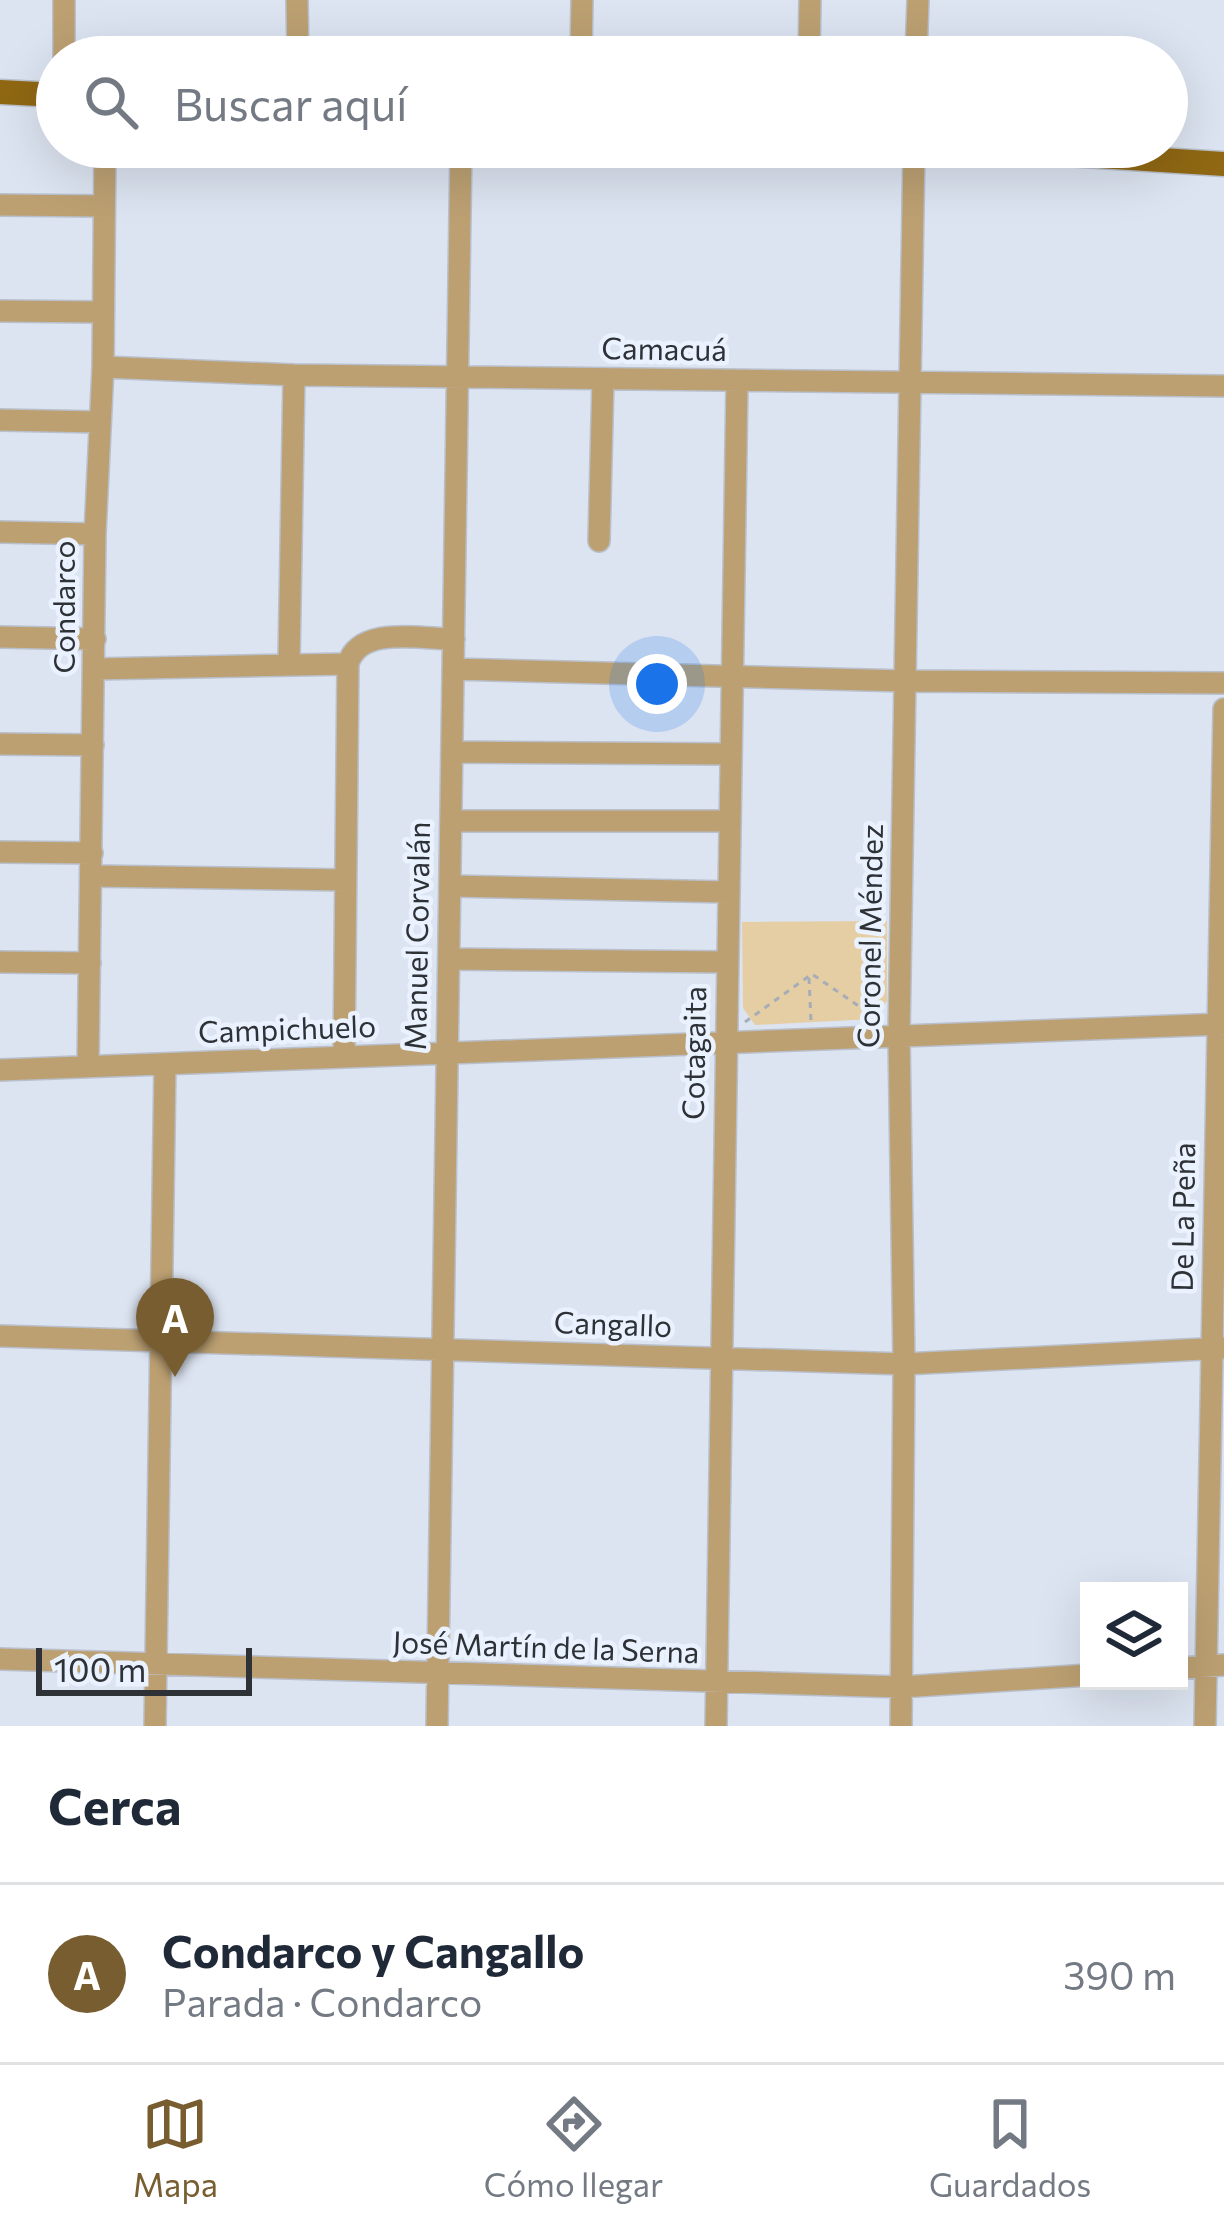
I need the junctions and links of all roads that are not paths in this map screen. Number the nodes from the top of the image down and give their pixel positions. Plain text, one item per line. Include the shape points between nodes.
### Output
1 (64, 0) edge
2 (297, 0) edge
3 (582, 0) edge
4 (810, 0) edge
5 (918, 0) edge
6 (64, 36) edge
7 (298, 36) edge
8 (581, 36) edge
9 (809, 36) edge
10 (917, 36) edge
11 (0, 92) edge
12 (36, 94) edge
13 (1188, 162) edge
14 (1224, 164) edge
15 (105, 168) edge
16 (461, 168) edge
17 (914, 168) edge
18 (0, 205) edge
19 (104, 206) junction
20 (0, 310) edge
21 (102, 312) junction
22 (103, 367) junction
23 (294, 375) junction
24 (458, 376) junction
25 (603, 379) junction
26 (736, 382) junction
27 (911, 382) junction
28 (1224, 386) edge
29 (0, 420) edge
30 (99, 422) junction
31 (0, 532) edge
32 (94, 534) junction
33 (599, 541) dead end
34 (0, 637) edge
35 (95, 639) junction
36 (454, 639) junction
37 (289, 662) junction
38 (348, 664) junction
39 (95, 669) junction
40 (454, 669) junction
41 (731, 674) junction
42 (904, 681) junction
43 (1224, 683) edge
44 (1224, 710) edge
45 (0, 744) edge
46 (93, 745) junction
47 (452, 752) junction
48 (729, 754) junction
49 (729, 820) junction
50 (451, 821) junction
51 (0, 852) edge
52 (92, 864) junction
53 (345, 880) junction
54 (450, 886) junction
55 (728, 892) junction
56 (450, 958) junction
57 (0, 962) edge
58 (727, 962) junction
59 (90, 963) junction
60 (1220, 1024) edge
61 (884, 1029) junction
62 (733, 1035) junction
63 (446, 1054) junction
64 (344, 1058) junction
65 (165, 1064) junction
66 (88, 1066) junction
67 (0, 1070) edge
68 (0, 1336) edge
69 (162, 1341) junction
70 (1218, 1348) edge
71 (443, 1349) junction
72 (719, 1359) junction
73 (904, 1364) junction
74 (0, 1659) edge
75 (155, 1666) junction
76 (1216, 1666) edge
77 (438, 1674) junction
78 (1080, 1676) edge
79 (717, 1684) junction
80 (901, 1687) junction
81 (155, 1726) edge
82 (437, 1726) edge
83 (716, 1726) edge
84 (901, 1726) edge
85 (1205, 1726) edge

1 - 6 street
2 - 7 street
3 - 8 street
4 - 9 street
5 - 10 street
11 - 12 main road
13 - 14 main road
15 - 19 street, Condarco
16 - 24 street, Manuel Corvalán
17 - 27 street, Coronel Méndez
18 - 19 street
19 - 21 street, Condarco
20 - 21 street
21 - 22 street, Condarco
22 - 23 street, Camacuá
22 - 30 street, Condarco
23 - 24 street, Camacuá
23 - 37 street
24 - 25 street, Camacuá
24 - 36 street, Manuel Corvalán
25 - 26 street, Camacuá
25 - 33 street
26 - 27 street, Camacuá
26 - 41 street, Cotagaita
27 - 28 street, Camacuá
27 - 42 street, Coronel Méndez
29 - 30 street
30 - 32 street, Condarco
31 - 32 street
32 - 35 street, Condarco
34 - 35 street
35 - 39 street, Condarco
36 - 38 street via 370,639 354,648
36 - 40 street, Manuel Corvalán
37 - 38 street
37 - 39 street
38 - 53 street
39 - 46 street, Condarco
40 - 41 street
40 - 47 street, Manuel Corvalán
41 - 42 street
41 - 48 street, Cotagaita
42 - 43 street
42 - 61 street, Coronel Méndez
44 - 60 street, De La Peña
45 - 46 street
46 - 52 street, Condarco
47 - 48 street
47 - 50 street, Manuel Corvalán
48 - 49 street, Cotagaita
49 - 50 street
49 - 55 street, Cotagaita
50 - 54 street, Manuel Corvalán
51 - 52 street
52 - 53 street
52 - 59 street, Condarco
53 - 64 street
54 - 55 street
54 - 56 street, Manuel Corvalán
55 - 58 street, Cotagaita
56 - 58 street
56 - 63 street, Manuel Corvalán
57 - 59 street
58 - 62 street, Cotagaita
59 - 66 street, Condarco
60 - 61 street, Campichuelo
60 - 70 street, De La Peña
61 - 62 street, Campichuelo
61 - 73 street, Coronel Méndez
62 - 63 street, Campichuelo
62 - 72 street, Cotagaita
63 - 64 street, Campichuelo
63 - 71 street, Manuel Corvalán
64 - 65 street, Campichuelo
65 - 66 street, Campichuelo
65 - 69 street
66 - 67 street, Campichuelo
68 - 69 street, Cangallo
69 - 71 street, Cangallo
69 - 75 street
70 - 73 street, Cangallo
70 - 76 street, De La Peña
71 - 72 street, Cangallo
71 - 77 street, Manuel Corvalán
72 - 73 street, Cangallo
72 - 79 street, Cotagaita
73 - 80 street, Coronel Méndez
74 - 75 street, José Martín de la Serna
75 - 77 street, José Martín de la Serna
75 - 81 street
76 - 85 street, De La Peña
77 - 79 street, José Martín de la Serna
77 - 82 street, Manuel Corvalán
78 - 80 street, José Martín de la Serna
79 - 80 street, José Martín de la Serna
79 - 83 street, Cotagaita
80 - 84 street, Coronel Méndez

